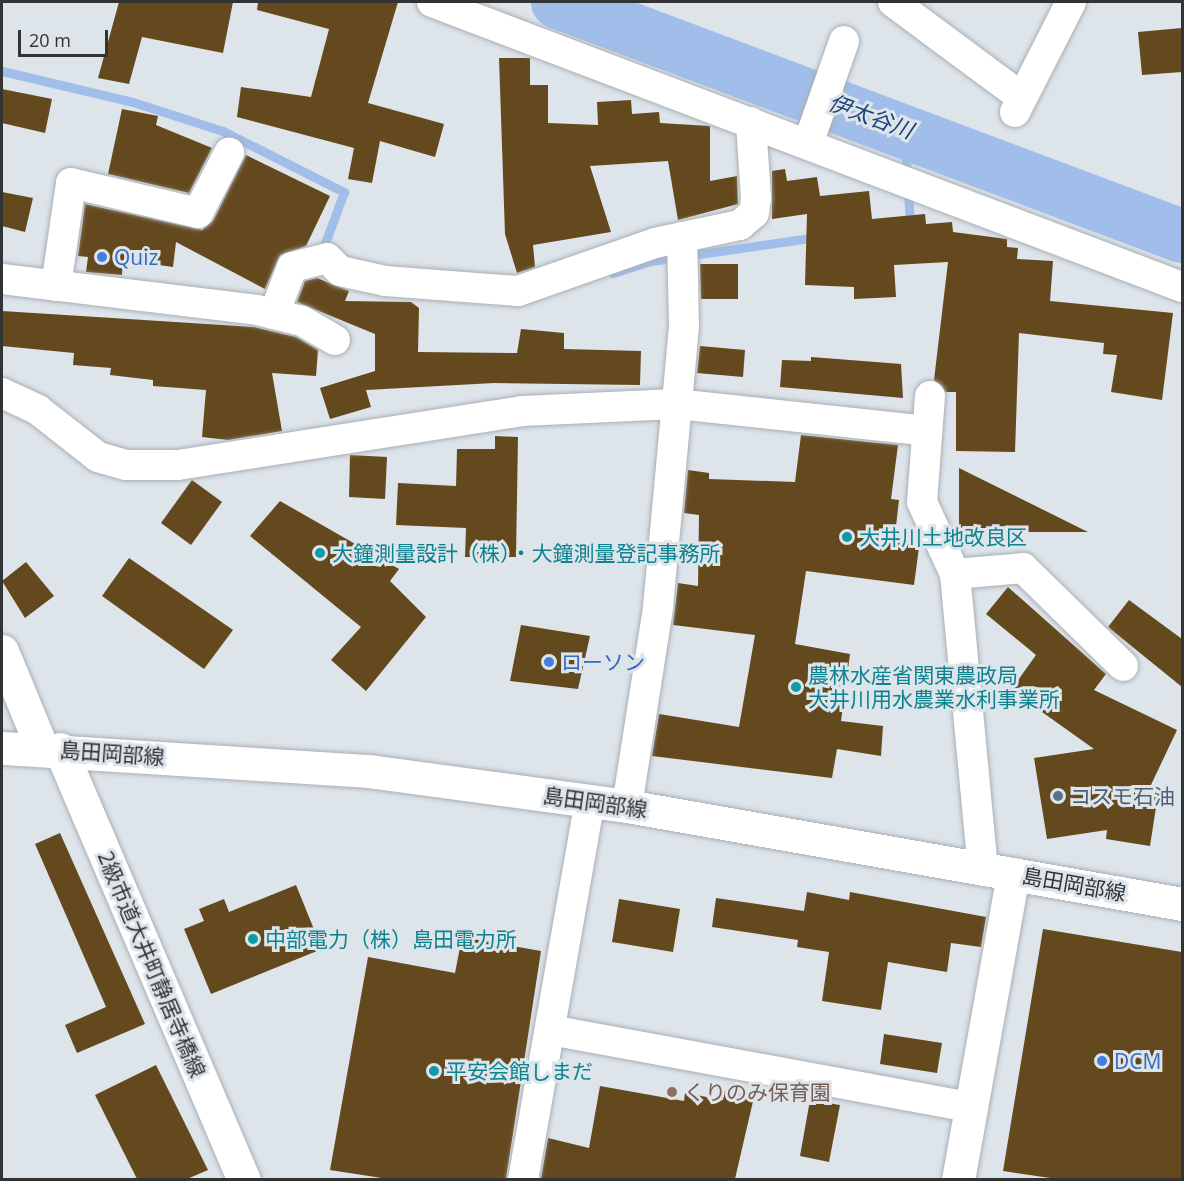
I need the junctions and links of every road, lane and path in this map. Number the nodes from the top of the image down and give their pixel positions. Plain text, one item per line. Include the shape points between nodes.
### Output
1 (432, 2) edge
2 (893, 2) edge
3 (1071, 2) edge
4 (844, 41) dead end
5 (751, 122) junction
6 (807, 144) junction
7 (229, 153) dead end
8 (682, 237) junction
9 (2, 279) edge
10 (56, 286) junction
11 (1182, 287) edge
12 (274, 314) junction
13 (335, 340) dead end
14 (2, 393) edge
15 (930, 396) dead end
16 (676, 404) junction
17 (927, 431) junction
18 (955, 574) junction
19 (2, 651) edge
20 (1123, 666) dead end
21 (2, 747) edge
22 (51, 748) junction
23 (590, 801) junction
24 (627, 806) junction
25 (998, 871) junction
26 (1182, 904) edge
27 (550, 1030) junction
28 (971, 1107) junction
29 (243, 1179) edge
30 (523, 1179) edge
31 (958, 1179) edge

1 - 5 street
2 - 3 street via 1017,104
4 - 6 street
5 - 6 street
5 - 8 street via 754,213 740,225
6 - 11 street
7 - 10 street via 198,213 71,183
8 - 12 street via 518,291 385,281 340,271 327,258 292,267
8 - 16 street via 684,326
9 - 10 street
10 - 12 street
12 - 13 street via 302,321
14 - 16 street via 38,410 98,457 126,465 178,465 522,411
15 - 17 street
16 - 17 street
16 - 24 street via 658,607
17 - 18 street via 922,502
18 - 20 street via 1023,568
18 - 25 street
19 - 22 main road, 2級市道大井町静居寺橋線
21 - 22 main road, 島田岡部線
22 - 23 main road, 島田岡部線 via 369,771
22 - 29 main road, 2級市道大井町静居寺橋線
23 - 24 main road, 島田岡部線
23 - 27 street
24 - 25 main road, 島田岡部線
25 - 26 main road, 島田岡部線
25 - 28 main road
27 - 28 street
27 - 30 street
28 - 31 main road

